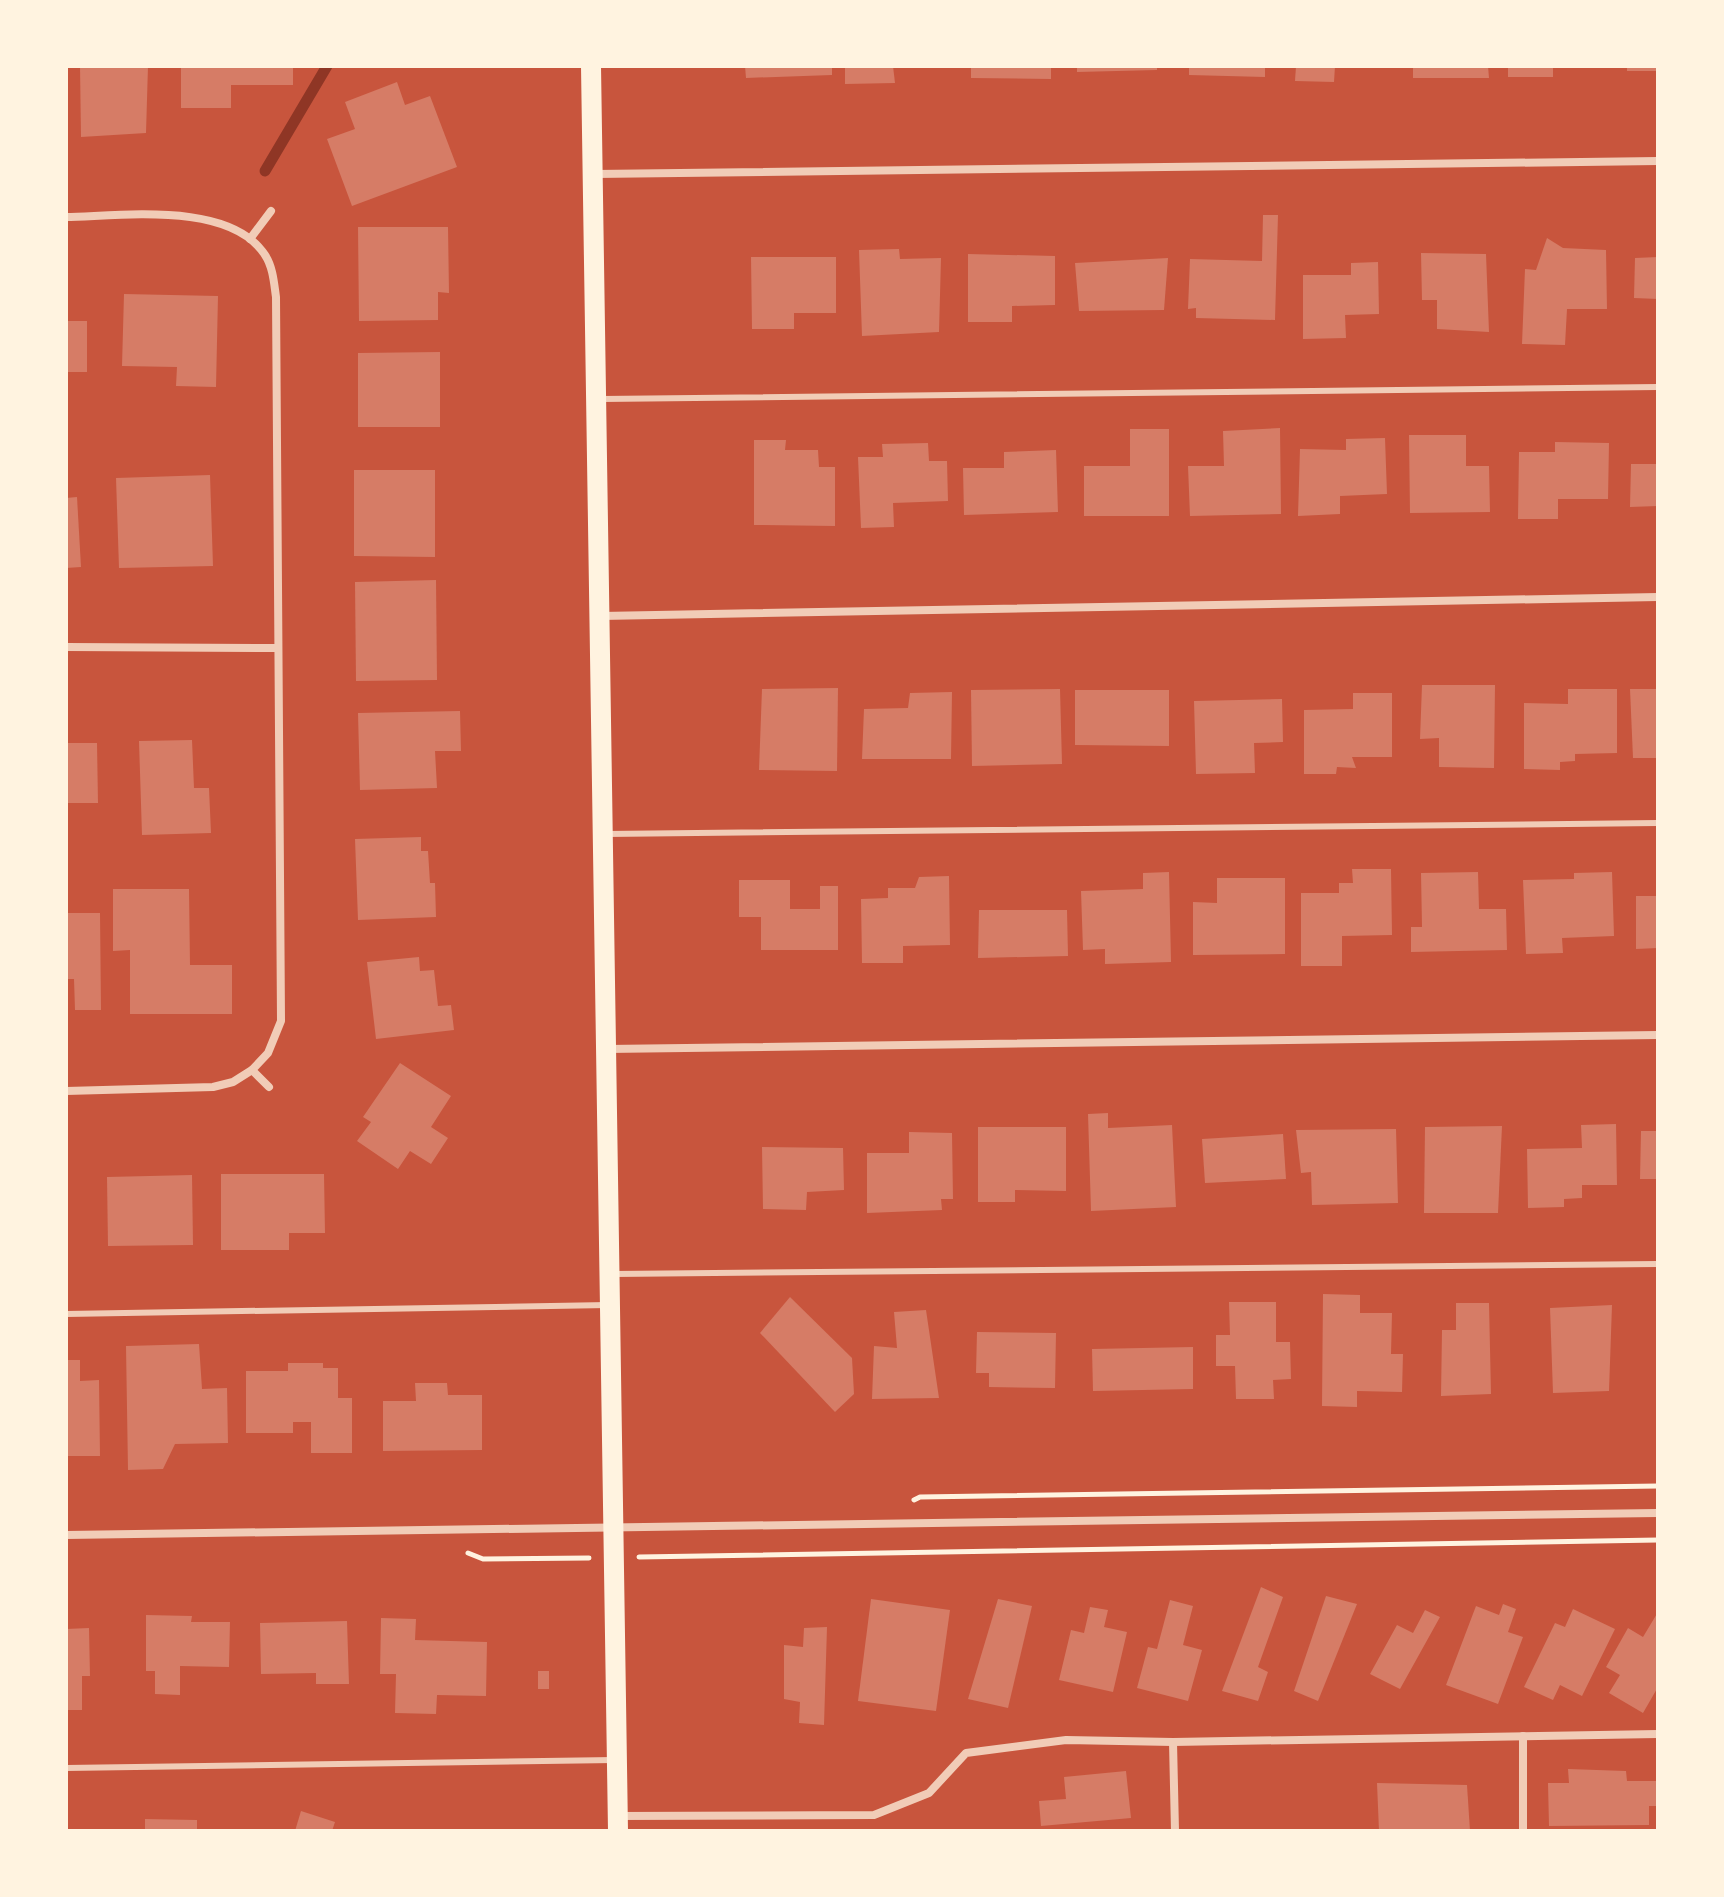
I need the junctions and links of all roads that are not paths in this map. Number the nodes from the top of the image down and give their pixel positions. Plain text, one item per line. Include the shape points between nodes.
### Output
1 (591, 66) edge
2 (1658, 161) edge
3 (593, 174) junction
4 (271, 211) dead end
5 (66, 217) edge
6 (246, 236) junction
7 (1658, 387) edge
8 (597, 399) junction
9 (1658, 597) edge
10 (601, 616) junction
11 (66, 647) edge
12 (277, 648) junction
13 (1658, 823) edge
14 (604, 834) junction
15 (1658, 1035) edge
16 (607, 1049) junction
17 (252, 1070) junction
18 (269, 1087) dead end
19 (66, 1091) edge
20 (1658, 1264) edge
21 (611, 1274) junction
22 (611, 1305) junction
23 (66, 1314) edge
24 (1658, 1513) edge
25 (615, 1527) junction
26 (66, 1535) edge
27 (1658, 1734) edge
28 (1523, 1736) junction
29 (1173, 1742) junction
30 (618, 1760) junction
31 (66, 1768) edge
32 (618, 1824) edge
33 (1175, 1831) edge
34 (1523, 1831) edge

1 - 3 main road
2 - 3 street
3 - 8 main road
4 - 6 street
5 - 6 street via 179,216 217,223
6 - 12 street via 267,257 276,297
7 - 8 lane
8 - 10 main road
9 - 10 street
10 - 14 main road
11 - 12 street
12 - 17 street via 281,1021 268,1053
13 - 14 lane
14 - 16 main road
15 - 16 street
16 - 21 main road
17 - 18 street
17 - 19 street via 213,1087
20 - 21 lane
21 - 22 main road
22 - 23 lane
22 - 25 main road
24 - 25 street
25 - 26 street
25 - 30 main road
27 - 28 street
28 - 29 street
28 - 34 street
29 - 32 street via 1066,1740 966,1753 929,1793 874,1815
29 - 33 street
30 - 31 lane
30 - 32 main road

